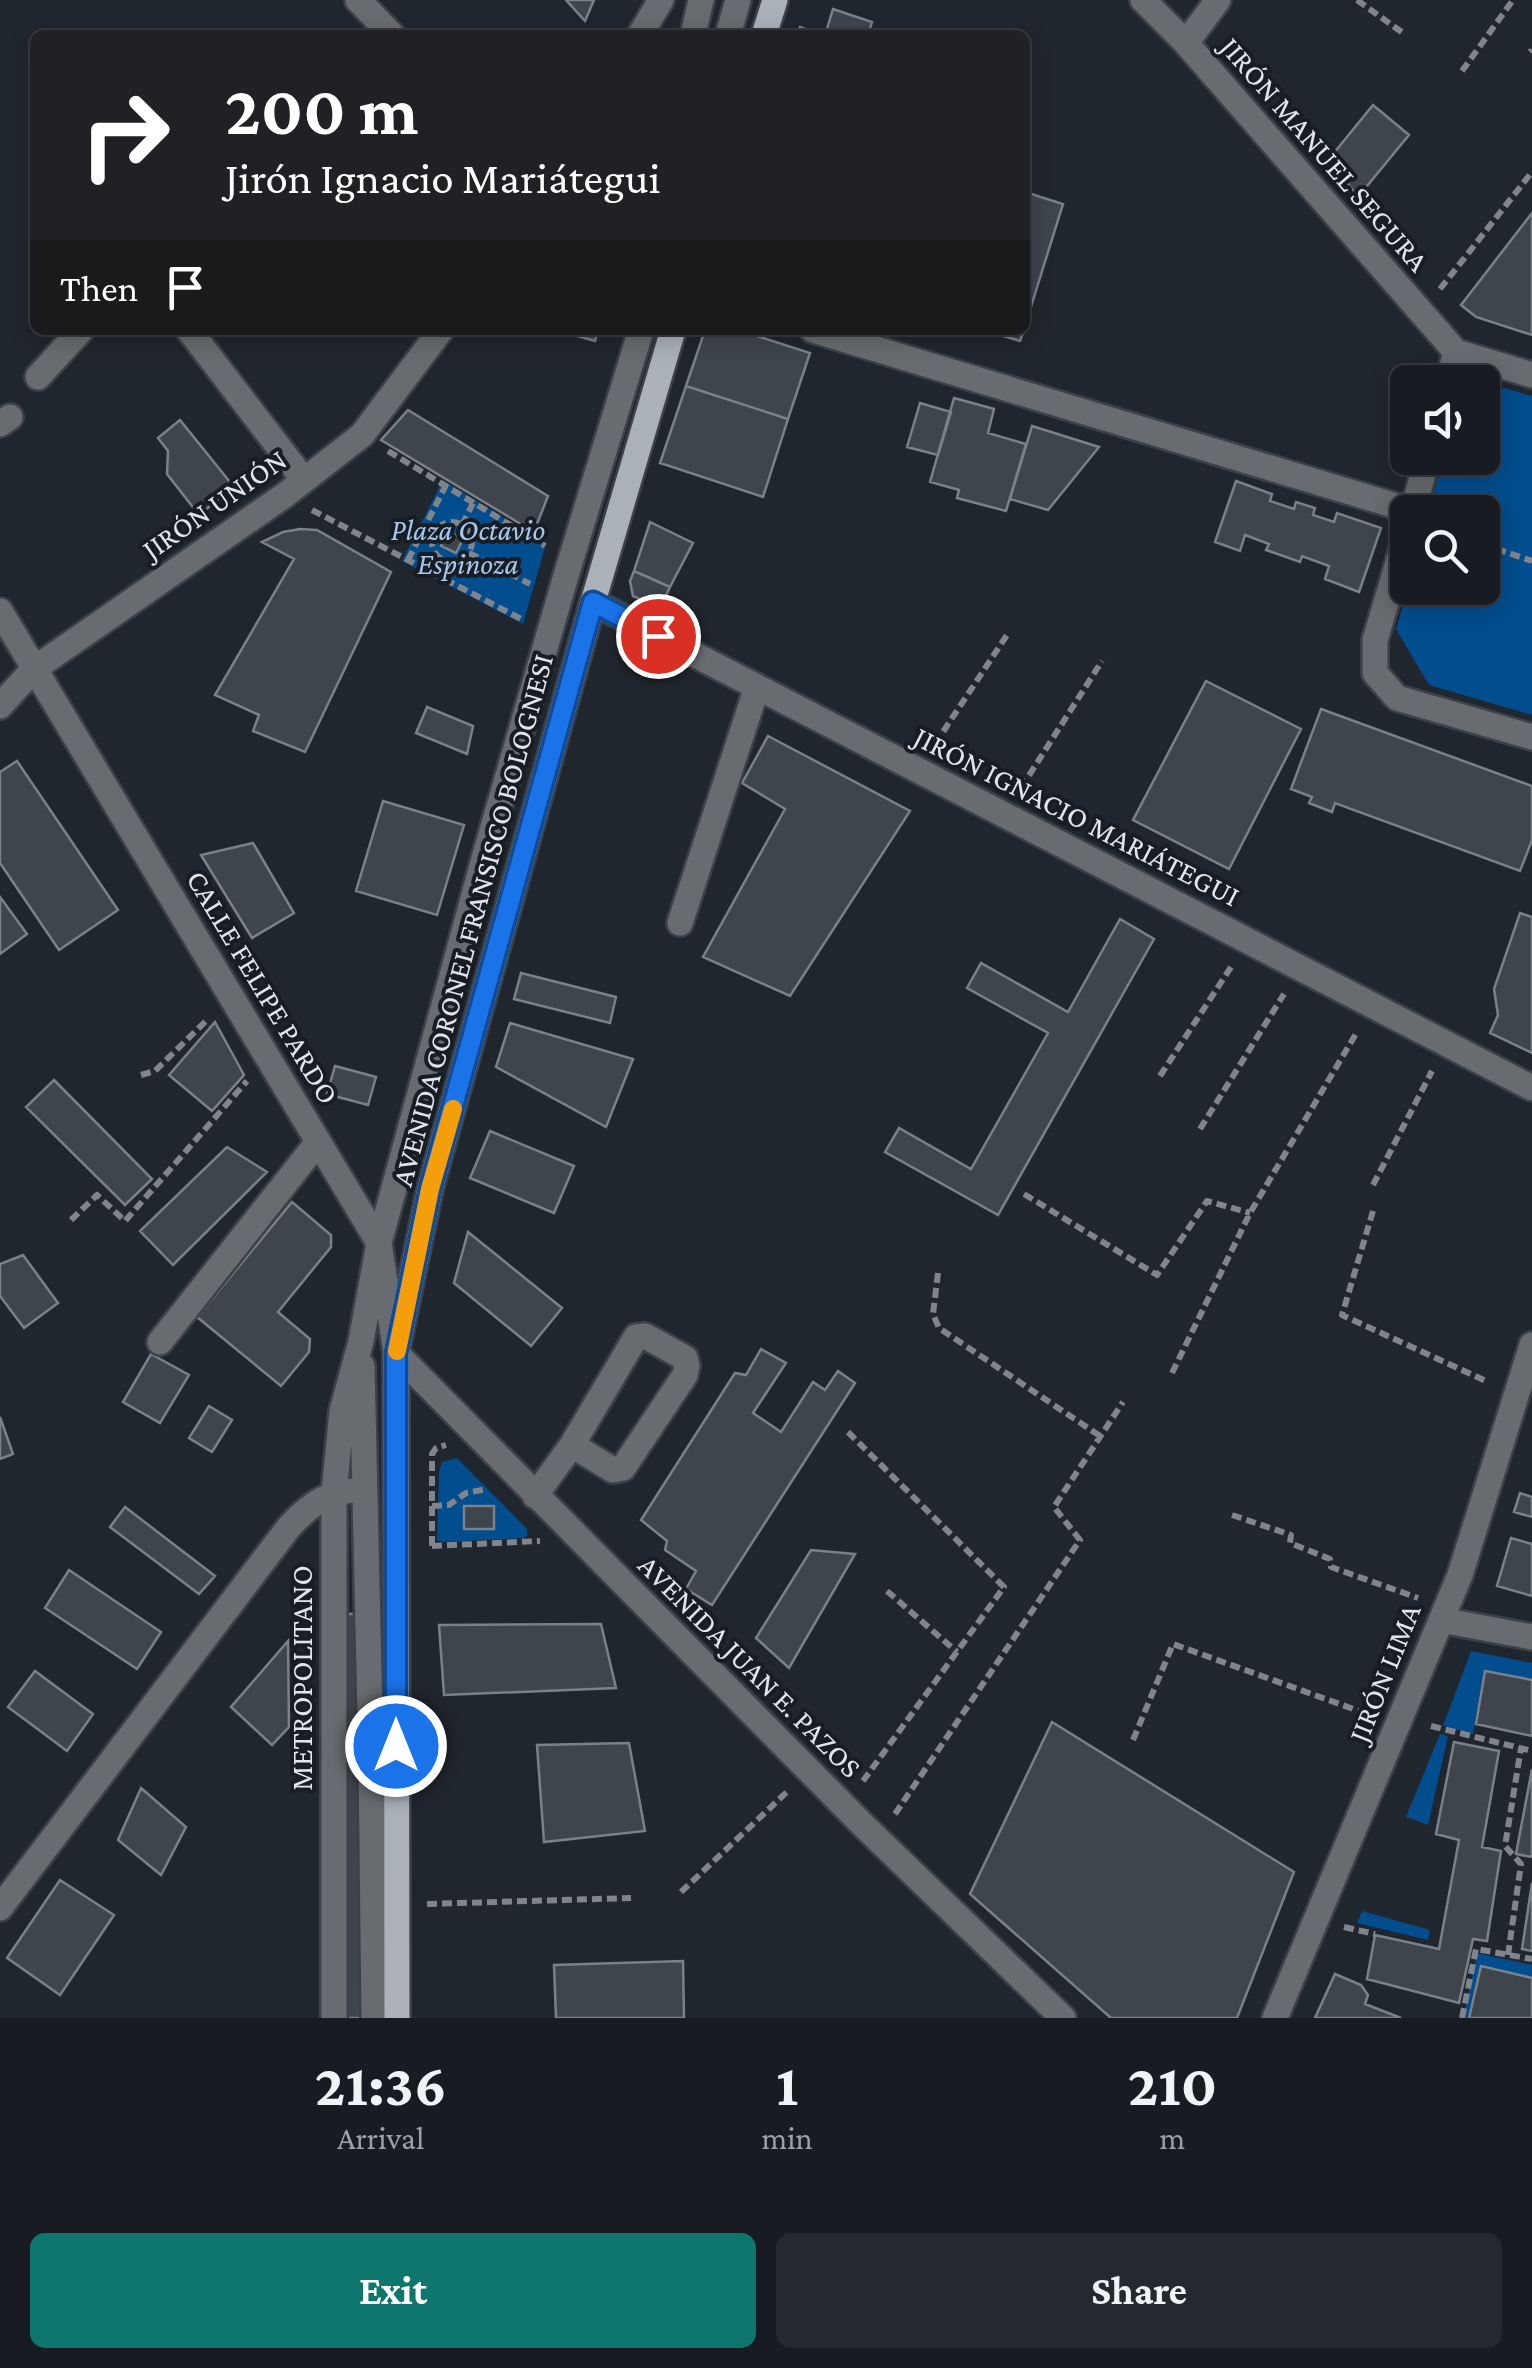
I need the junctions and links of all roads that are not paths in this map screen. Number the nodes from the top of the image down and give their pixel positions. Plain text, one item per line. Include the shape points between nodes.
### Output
1 (358, 0) edge
2 (661, 0) edge
3 (701, 0) edge
4 (738, 0) edge
5 (775, 0) edge
6 (1143, 0) edge
7 (1218, 0) edge
8 (383, 30) edge
9 (643, 30) edge
10 (693, 30) edge
11 (729, 30) edge
12 (766, 30) edge
13 (1186, 43) junction
14 (76, 335) edge
15 (191, 335) edge
16 (437, 335) edge
17 (639, 335) edge
18 (672, 335) edge
19 (829, 335) edge
20 (1456, 352) junction
21 (1453, 365) edge
22 (1532, 375) edge
23 (38, 377) dead end
24 (295, 488) junction
25 (1390, 511) edge
26 (1390, 589) edge
27 (593, 602) junction
28 (0, 610) edge
29 (34, 670) junction
30 (757, 687) junction
31 (0, 706) edge
32 (1532, 738) edge
33 (680, 923) dead end
34 (1532, 1088) edge
35 (318, 1142) junction
36 (378, 1243) junction
37 (361, 1341) junction
38 (160, 1342) dead end
39 (1532, 1345) edge
40 (396, 1353) junction
41 (572, 1445) junction
42 (396, 1485) junction
43 (366, 1488) junction
44 (334, 1493) junction
45 (535, 1496) junction
46 (1444, 1614) junction
47 (1532, 1638) edge
48 (0, 1908) edge
49 (334, 2018) edge
50 (374, 2018) edge
51 (397, 2018) edge
52 (1064, 2018) edge
53 (1275, 2018) edge

1 - 8 street
2 - 9 street
3 - 10 street
4 - 11 street
5 - 12 main road
6 - 13 street, JIRÓN MANUEL SEGURA
7 - 13 street
13 - 20 street, JIRÓN MANUEL SEGURA
14 - 23 street
15 - 24 street
16 - 24 street, JIRÓN UNIÓN via 362,435
17 - 36 street, METROPOLITANO
18 - 27 main road, AVENIDA CORONEL FRANSISCO BOLOGNESI
19 - 25 street
20 - 21 street
20 - 22 street
24 - 29 street, JIRÓN UNIÓN
26 - 32 street via 1375,640 1375,673 1397,698
27 - 30 street, JIRÓN IGNACIO MARIÁTEGUI
27 - 40 main road, AVENIDA CORONEL FRANSISCO BOLOGNESI via 430,1189
28 - 29 street, CALLE FELIPE PARDO
29 - 31 street, JIRÓN UNIÓN
29 - 35 street, CALLE FELIPE PARDO
30 - 33 street
30 - 34 street, JIRÓN IGNACIO MARIÁTEGUI
35 - 36 street, CALLE FELIPE PARDO
35 - 38 street
36 - 37 street, METROPOLITANO
36 - 40 street, CALLE FELIPE PARDO
37 - 43 street, METROPOLITANO
37 - 44 street, METROPOLITANO via 342,1411
39 - 46 street, JIRÓN LIMA
40 - 42 main road, AVENIDA CORONEL FRANSISCO BOLOGNESI
40 - 45 street, AVENIDA JUAN E. PAZOS
41 - 41 street via 636,1337 685,1358 685,1374 622,1468 613,1470
41 - 45 street
42 - 43 street
42 - 51 main road, AVENIDA CORONEL FRANSISCO BOLOGNESI
43 - 44 street
43 - 50 street, METROPOLITANO
44 - 48 street via 308,1506 289,1527
44 - 49 street, METROPOLITANO
45 - 52 street, AVENIDA JUAN E. PAZOS
46 - 47 street
46 - 53 street, JIRÓN LIMA

